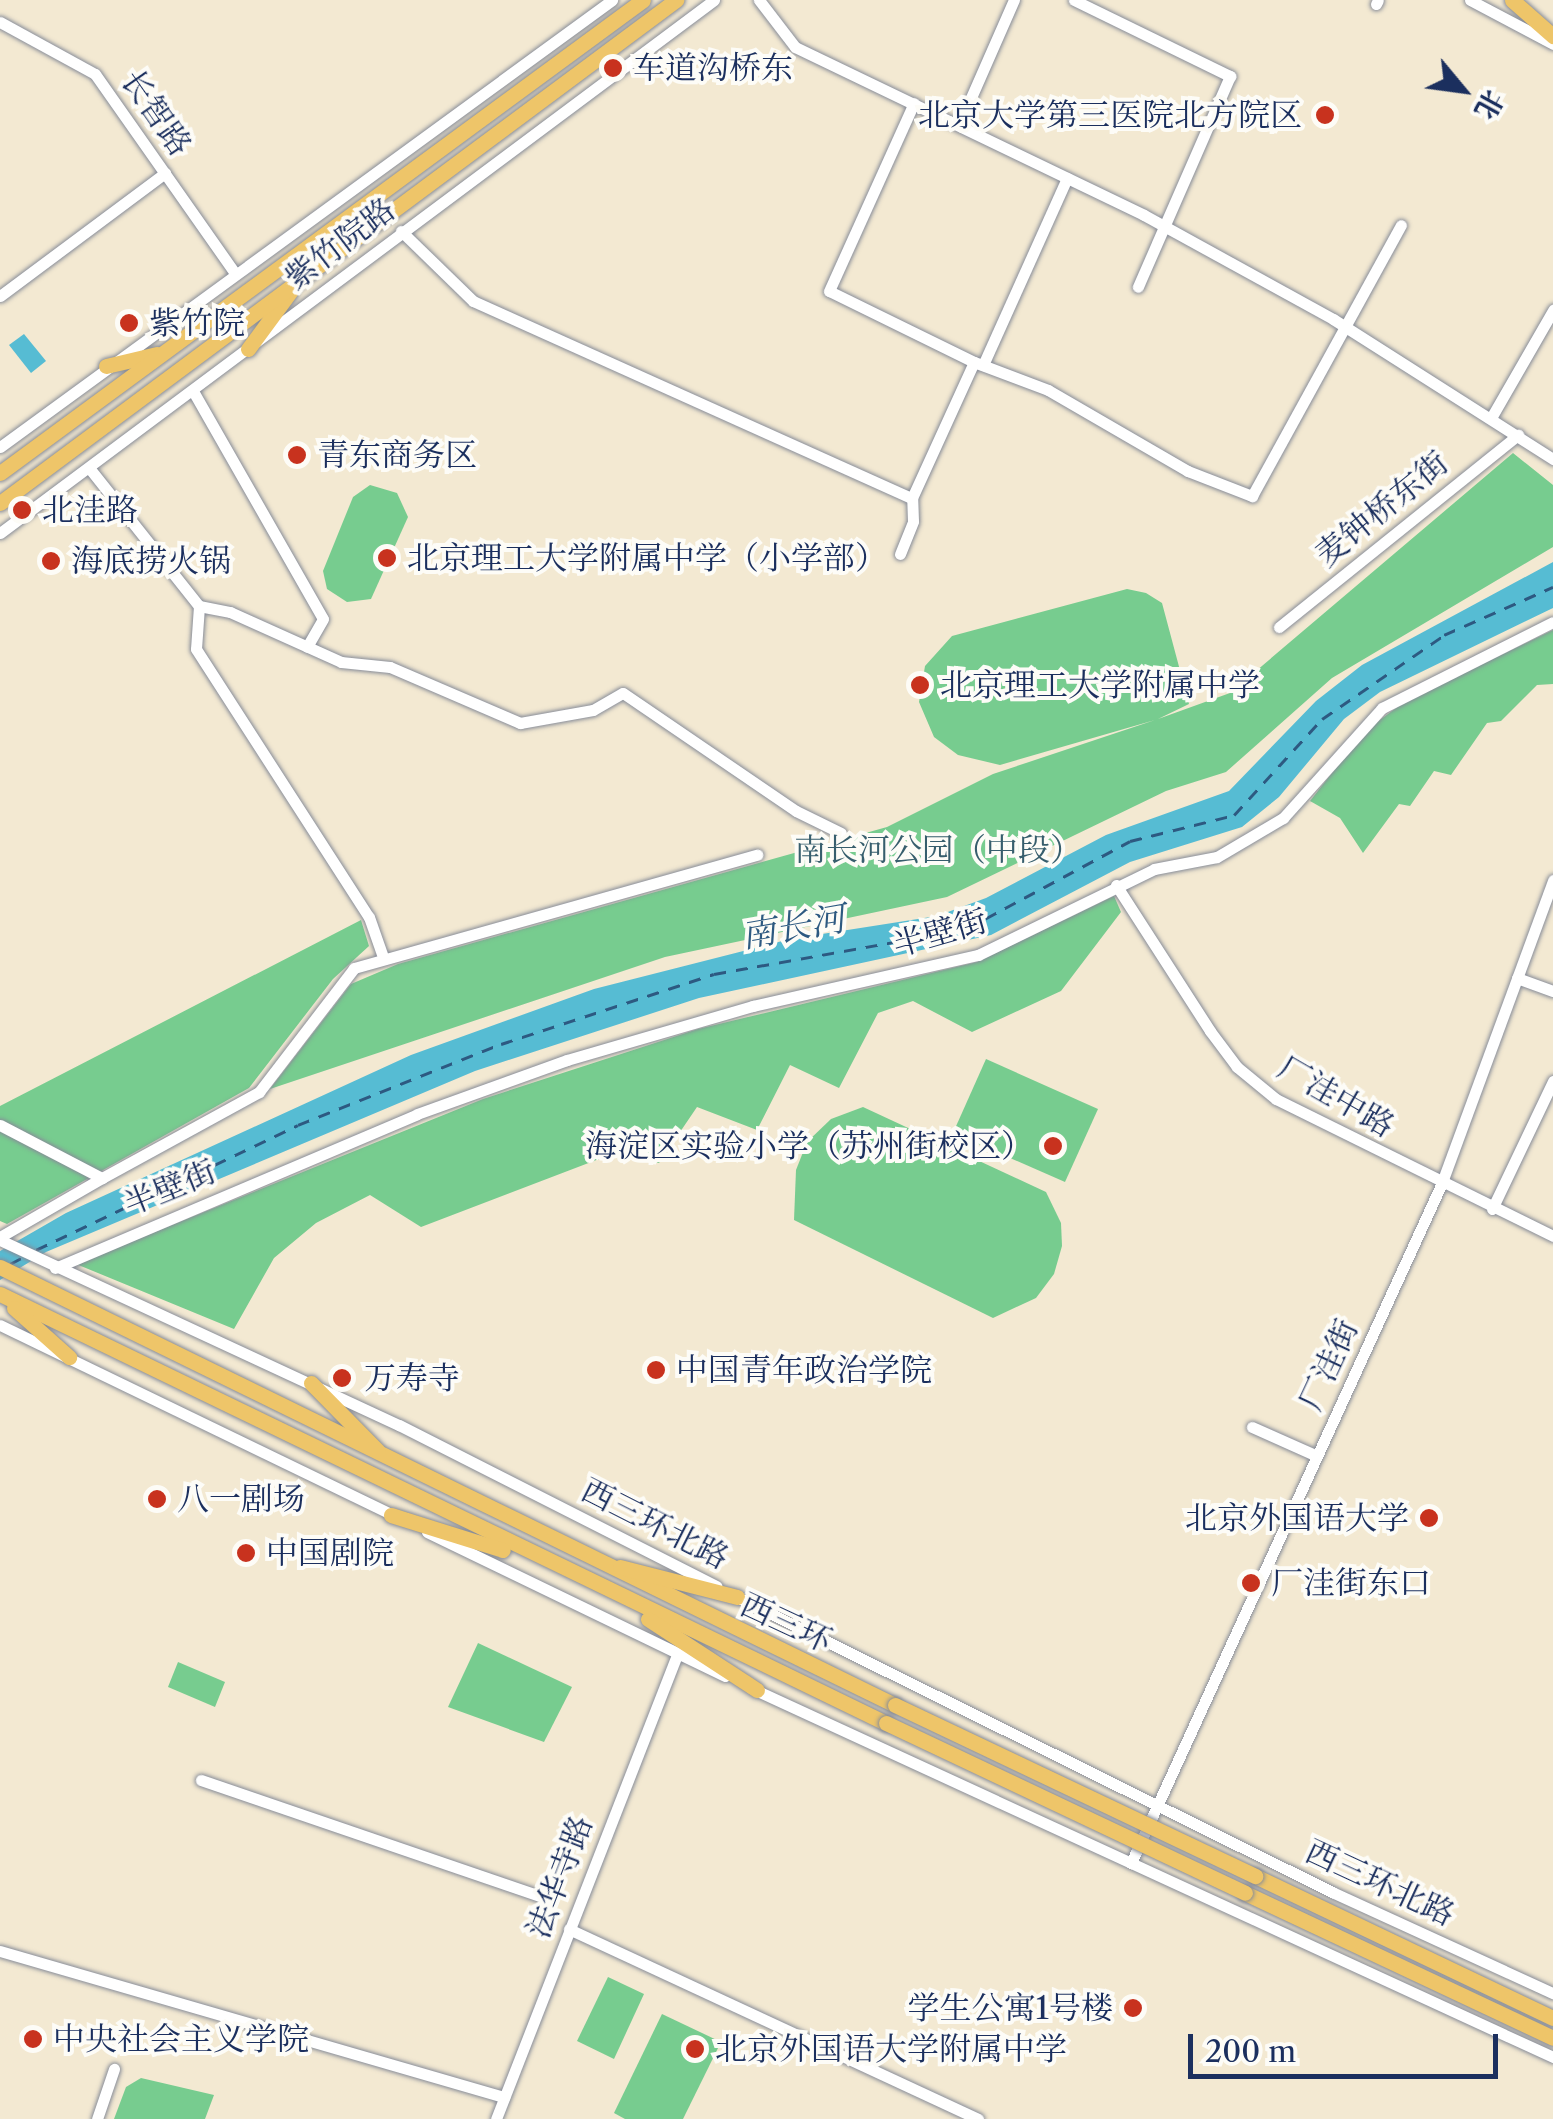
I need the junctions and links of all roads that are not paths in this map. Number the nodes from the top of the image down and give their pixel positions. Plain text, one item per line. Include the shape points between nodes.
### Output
1 (612, 0) edge
2 (643, 0) edge
3 (676, 0) edge
4 (714, 0) edge
5 (758, 0) edge
6 (1014, 0) edge
7 (1074, 0) edge
8 (1470, 0) edge
9 (1511, 0) edge
10 (0, 22) edge
11 (1553, 24) edge
12 (1553, 40) edge
13 (914, 104) junction
14 (959, 126) junction
15 (165, 173) junction
16 (1067, 178) junction
17 (1401, 225) dead end
18 (1165, 227) junction
19 (401, 231) junction
20 (235, 273) junction
21 (302, 276) junction
22 (1138, 287) dead end
23 (0, 296) edge
24 (1553, 310) edge
25 (1343, 325) junction
26 (248, 349) junction
27 (166, 352) junction
28 (979, 363) junction
29 (106, 366) junction
30 (193, 391) junction
31 (1491, 418) junction
32 (1518, 435) junction
33 (0, 447) edge
34 (1553, 459) edge
35 (90, 469) junction
36 (0, 473) edge
37 (912, 498) junction
38 (0, 502) edge
39 (0, 533) edge
40 (900, 554) dead end
41 (198, 606) junction
42 (1553, 622) edge
43 (1280, 627) dead end
44 (307, 646) junction
45 (841, 833) dead end
46 (756, 855) dead end
47 (1553, 880) edge
48 (1116, 886) junction
49 (383, 957) junction
50 (1517, 978) junction
51 (1553, 991) edge
52 (1553, 1081) edge
53 (0, 1125) edge
54 (102, 1178) junction
55 (1441, 1186) junction
56 (1492, 1209) junction
57 (1553, 1236) edge
58 (0, 1238) edge
59 (51, 1266) junction
60 (0, 1267) edge
61 (0, 1294) edge
62 (0, 1326) edge
63 (69, 1357) junction
64 (310, 1383) junction
65 (1252, 1428) dead end
66 (1317, 1456) junction
67 (388, 1460) junction
68 (391, 1514) junction
69 (584, 1558) junction
70 (554, 1566) junction
71 (598, 1587) junction
72 (737, 1597) junction
73 (677, 1654) junction
74 (757, 1690) junction
75 (201, 1780) dead end
76 (1156, 1806) junction
77 (1131, 1863) junction
78 (546, 1898) dead end
79 (570, 1929) junction
80 (0, 1951) edge
81 (1553, 1992) edge
82 (1553, 2018) edge
83 (1553, 2038) edge
84 (1553, 2057) edge
85 (114, 2070) dead end
86 (504, 2097) junction
87 (97, 2119) edge
88 (496, 2119) edge
89 (978, 2119) edge

1 - 20 street, 紫竹院路
2 - 27 highway, 紫竹院路
3 - 21 highway, 紫竹院路
4 - 19 street, 紫竹院路
5 - 13 street via 795,47
6 - 14 street
7 - 18 street via 1230,76
8 - 12 street
9 - 11 highway
9 - 12 highway
10 - 15 street, 长智路 via 94,74
13 - 14 street
13 - 28 street via 829,292
14 - 16 street
15 - 20 street, 长智路
15 - 23 street
16 - 18 street
16 - 28 street
17 - 25 street
18 - 22 street
18 - 25 street
19 - 26 street, 紫竹院路
19 - 37 street via 459,291 486,308
20 - 29 street, 紫竹院路
21 - 26 highway
21 - 38 highway, 紫竹院路
24 - 31 street
25 - 28 street via 1252,496 1188,471 1048,390
25 - 31 street
26 - 30 street, 紫竹院路
27 - 29 highway
27 - 36 highway, 紫竹院路
28 - 37 street
29 - 33 street, 紫竹院路
30 - 35 street, 紫竹院路
30 - 44 street via 322,619
31 - 32 street
32 - 34 street
32 - 43 street, 麦钟桥东街
35 - 39 street, 紫竹院路
35 - 41 street
37 - 40 street
41 - 44 street via 230,612
41 - 49 street via 196,649 369,918
42 - 48 street, 半壁街 via 1382,708 1284,818 1255,839 1218,857 1154,869
44 - 45 street via 341,662 390,667 520,723 592,710 623,693 796,811
46 - 49 street, 半壁街
47 - 50 street, 厂洼街
48 - 55 street, 厂洼中路 via 1237,1067 1314,1124
48 - 59 street, 半壁街 via 978,956 753,1006 567,1060 417,1114
49 - 54 street, 半壁街 via 354,968 338,984 260,1092
50 - 51 street
50 - 55 street, 厂洼街
52 - 56 street
53 - 54 street
54 - 58 street, 半壁街
55 - 56 street, 厂洼中路
55 - 66 street, 厂洼街
56 - 57 street, 厂洼中路
58 - 59 street, 西三环北路
59 - 64 street, 西三环北路
60 - 67 highway, 西三环
61 - 63 highway
61 - 70 highway, 西三环
62 - 63 street
63 - 68 street
64 - 67 highway
64 - 72 street, 西三环北路
65 - 66 street
66 - 76 street, 厂洼街
67 - 69 highway, 西三环
68 - 70 highway
68 - 73 street
69 - 72 highway
69 - 82 highway, 西三环, bridge
70 - 71 highway, 西三环
71 - 74 highway
71 - 83 highway, 西三环, bridge
72 - 76 street, 西三环北路
73 - 74 street
73 - 79 street, 法华寺路
74 - 77 street
75 - 78 street
76 - 77 street, 厂洼街
76 - 81 street, 西三环北路
77 - 84 street
79 - 86 street, 法华寺路
79 - 89 street
80 - 86 street
85 - 87 street
86 - 88 street, 法华寺路

